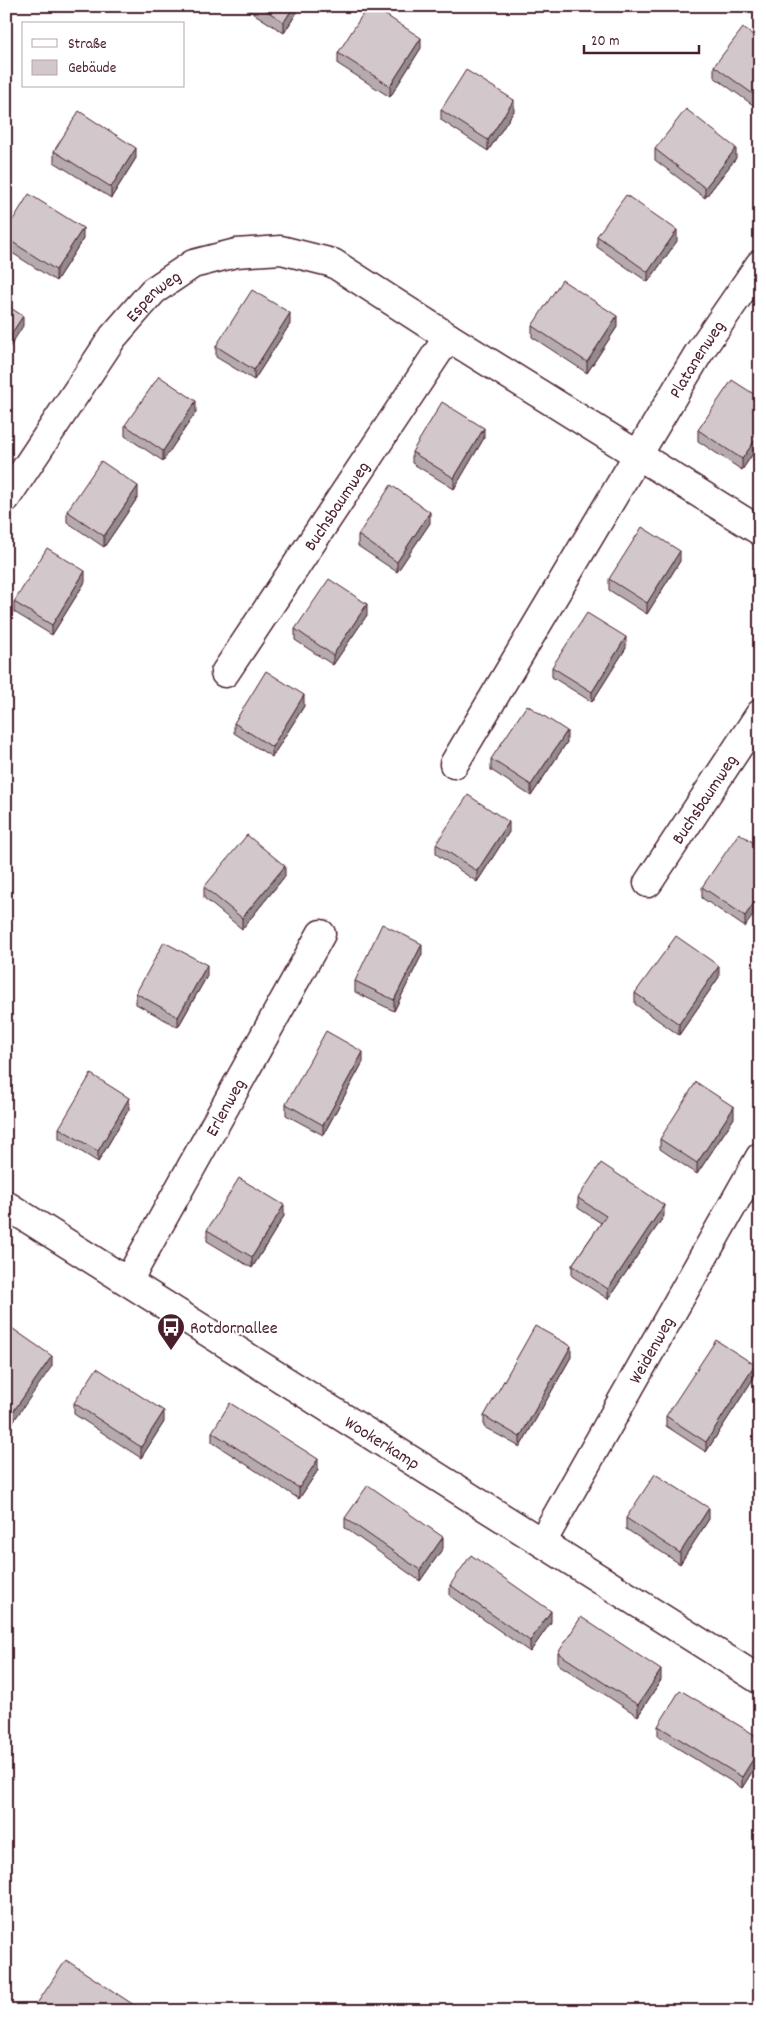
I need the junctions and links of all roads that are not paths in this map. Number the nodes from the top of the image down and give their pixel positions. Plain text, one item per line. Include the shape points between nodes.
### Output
1 (760, 264) edge
2 (448, 337) junction
3 (638, 457) junction
4 (6, 498) edge
5 (760, 531) edge
6 (225, 673) dead end
7 (760, 714) edge
8 (454, 764) dead end
9 (648, 883) dead end
10 (321, 934) dead end
11 (760, 1157) edge
12 (6, 1204) edge
13 (128, 1281) junction
14 (542, 1542) junction
15 (760, 1680) edge

1 - 3 street, Platanenweg via 698,354
2 - 3 street
2 - 4 street, Espenweg via 334,263 281,250 236,253 193,264 153,291 113,336
2 - 6 street, Buchsbaumweg
3 - 5 street
3 - 8 street
7 - 9 street, Buchsbaumweg
10 - 13 street, Erlenweg
11 - 14 street, Weidenweg
12 - 13 street, Wookerkamp
13 - 14 street, Wookerkamp
14 - 15 street, Wookerkamp

